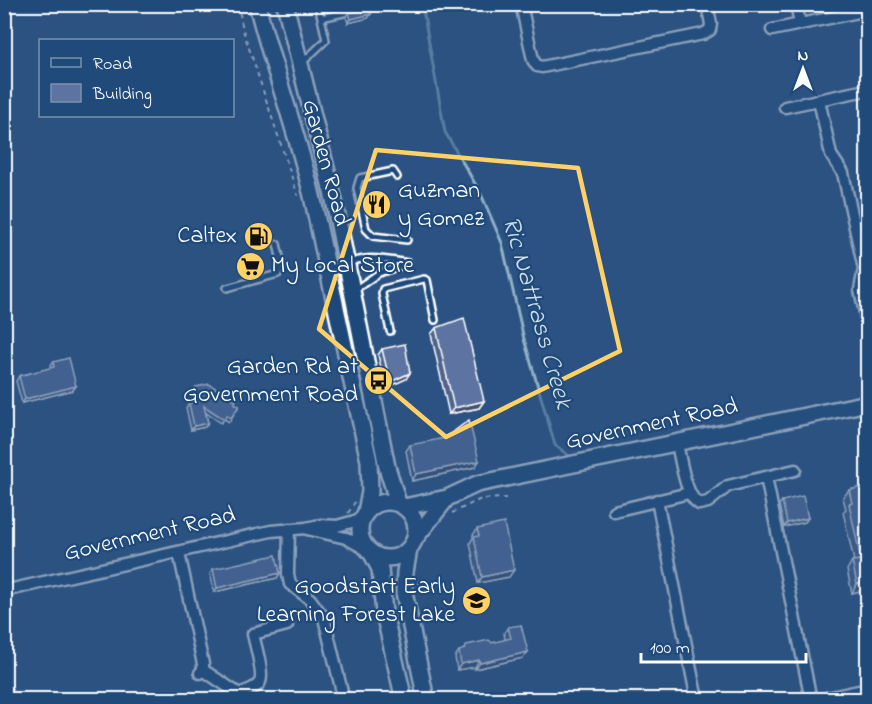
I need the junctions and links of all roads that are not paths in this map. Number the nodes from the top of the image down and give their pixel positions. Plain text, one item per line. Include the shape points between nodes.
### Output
1 (257, 4) edge
2 (285, 4) edge
3 (318, 4) edge
4 (384, 4) edge
5 (521, 4) edge
6 (707, 4) edge
7 (796, 4) edge
8 (867, 10) edge
9 (321, 18) junction
10 (801, 24) junction
11 (772, 30) dead end
12 (300, 65) junction
13 (865, 89) edge
14 (819, 100) junction
15 (785, 107) dead end
16 (397, 177) dead end
17 (407, 240) dead end
18 (277, 244) dead end
19 (346, 262) junction
20 (329, 273) junction
21 (227, 288) dead end
22 (352, 291) junction
23 (435, 320) dead end
24 (867, 327) edge
25 (390, 331) dead end
26 (867, 403) edge
27 (677, 444) junction
28 (795, 470) dead end
29 (766, 477) junction
30 (689, 493) junction
31 (447, 498) junction
32 (657, 500) junction
33 (401, 505) junction
34 (614, 511) dead end
35 (364, 516) junction
36 (306, 528) junction
37 (289, 529) junction
38 (413, 543) junction
39 (369, 551) junction
40 (179, 553) junction
41 (4, 591) edge
42 (287, 626) dead end
43 (867, 689) edge
44 (241, 697) edge
45 (344, 699) edge
46 (404, 699) edge
47 (426, 699) edge
48 (697, 699) edge
49 (811, 699) edge
50 (817, 699) edge

1 - 20 main road, Garden Road via 304,160
2 - 12 main road, Garden Road
3 - 9 lane
4 - 9 lane
5 - 6 street via 533,60 542,67 703,34 711,24
7 - 10 street
8 - 10 street
9 - 12 lane via 326,40
10 - 11 street
12 - 19 main road, Garden Road
13 - 14 street
14 - 15 street
14 - 24 street via 831,156 843,173 864,269 860,290
16 - 17 lane via 393,171 360,178 357,188 366,229 373,236
18 - 21 lane via 282,265 278,273
19 - 20 lane
19 - 22 main road, Garden Road
19 - 22 lane via 377,257 408,263 379,273
20 - 35 main road, Garden Road via 369,461 370,492
22 - 33 main road, Garden Road via 387,467
23 - 25 lane via 427,280 383,289
26 - 27 main road, Government Road
27 - 30 street
27 - 31 main road, Government Road via 477,484
28 - 29 street
29 - 30 street via 728,486 704,504 693,500
29 - 49 street
30 - 32 street
31 - 33 main road, Government Road
31 - 38 main road, Government Road
32 - 34 street
32 - 48 street
33 - 35 main road via 381,503
33 - 38 main road via 415,520
35 - 36 street, Government Road via 345,524
35 - 39 main road via 360,534
36 - 37 street, Government Road
36 - 39 street, Government Road via 346,538
37 - 40 street, Government Road
37 - 45 street via 290,584 310,599 324,618
38 - 39 main road via 396,557 380,557
38 - 47 main road via 404,592
39 - 46 main road via 380,569 384,613
40 - 41 street, Government Road
40 - 44 street via 202,671
42 - 44 street via 253,634 260,682
43 - 50 street

